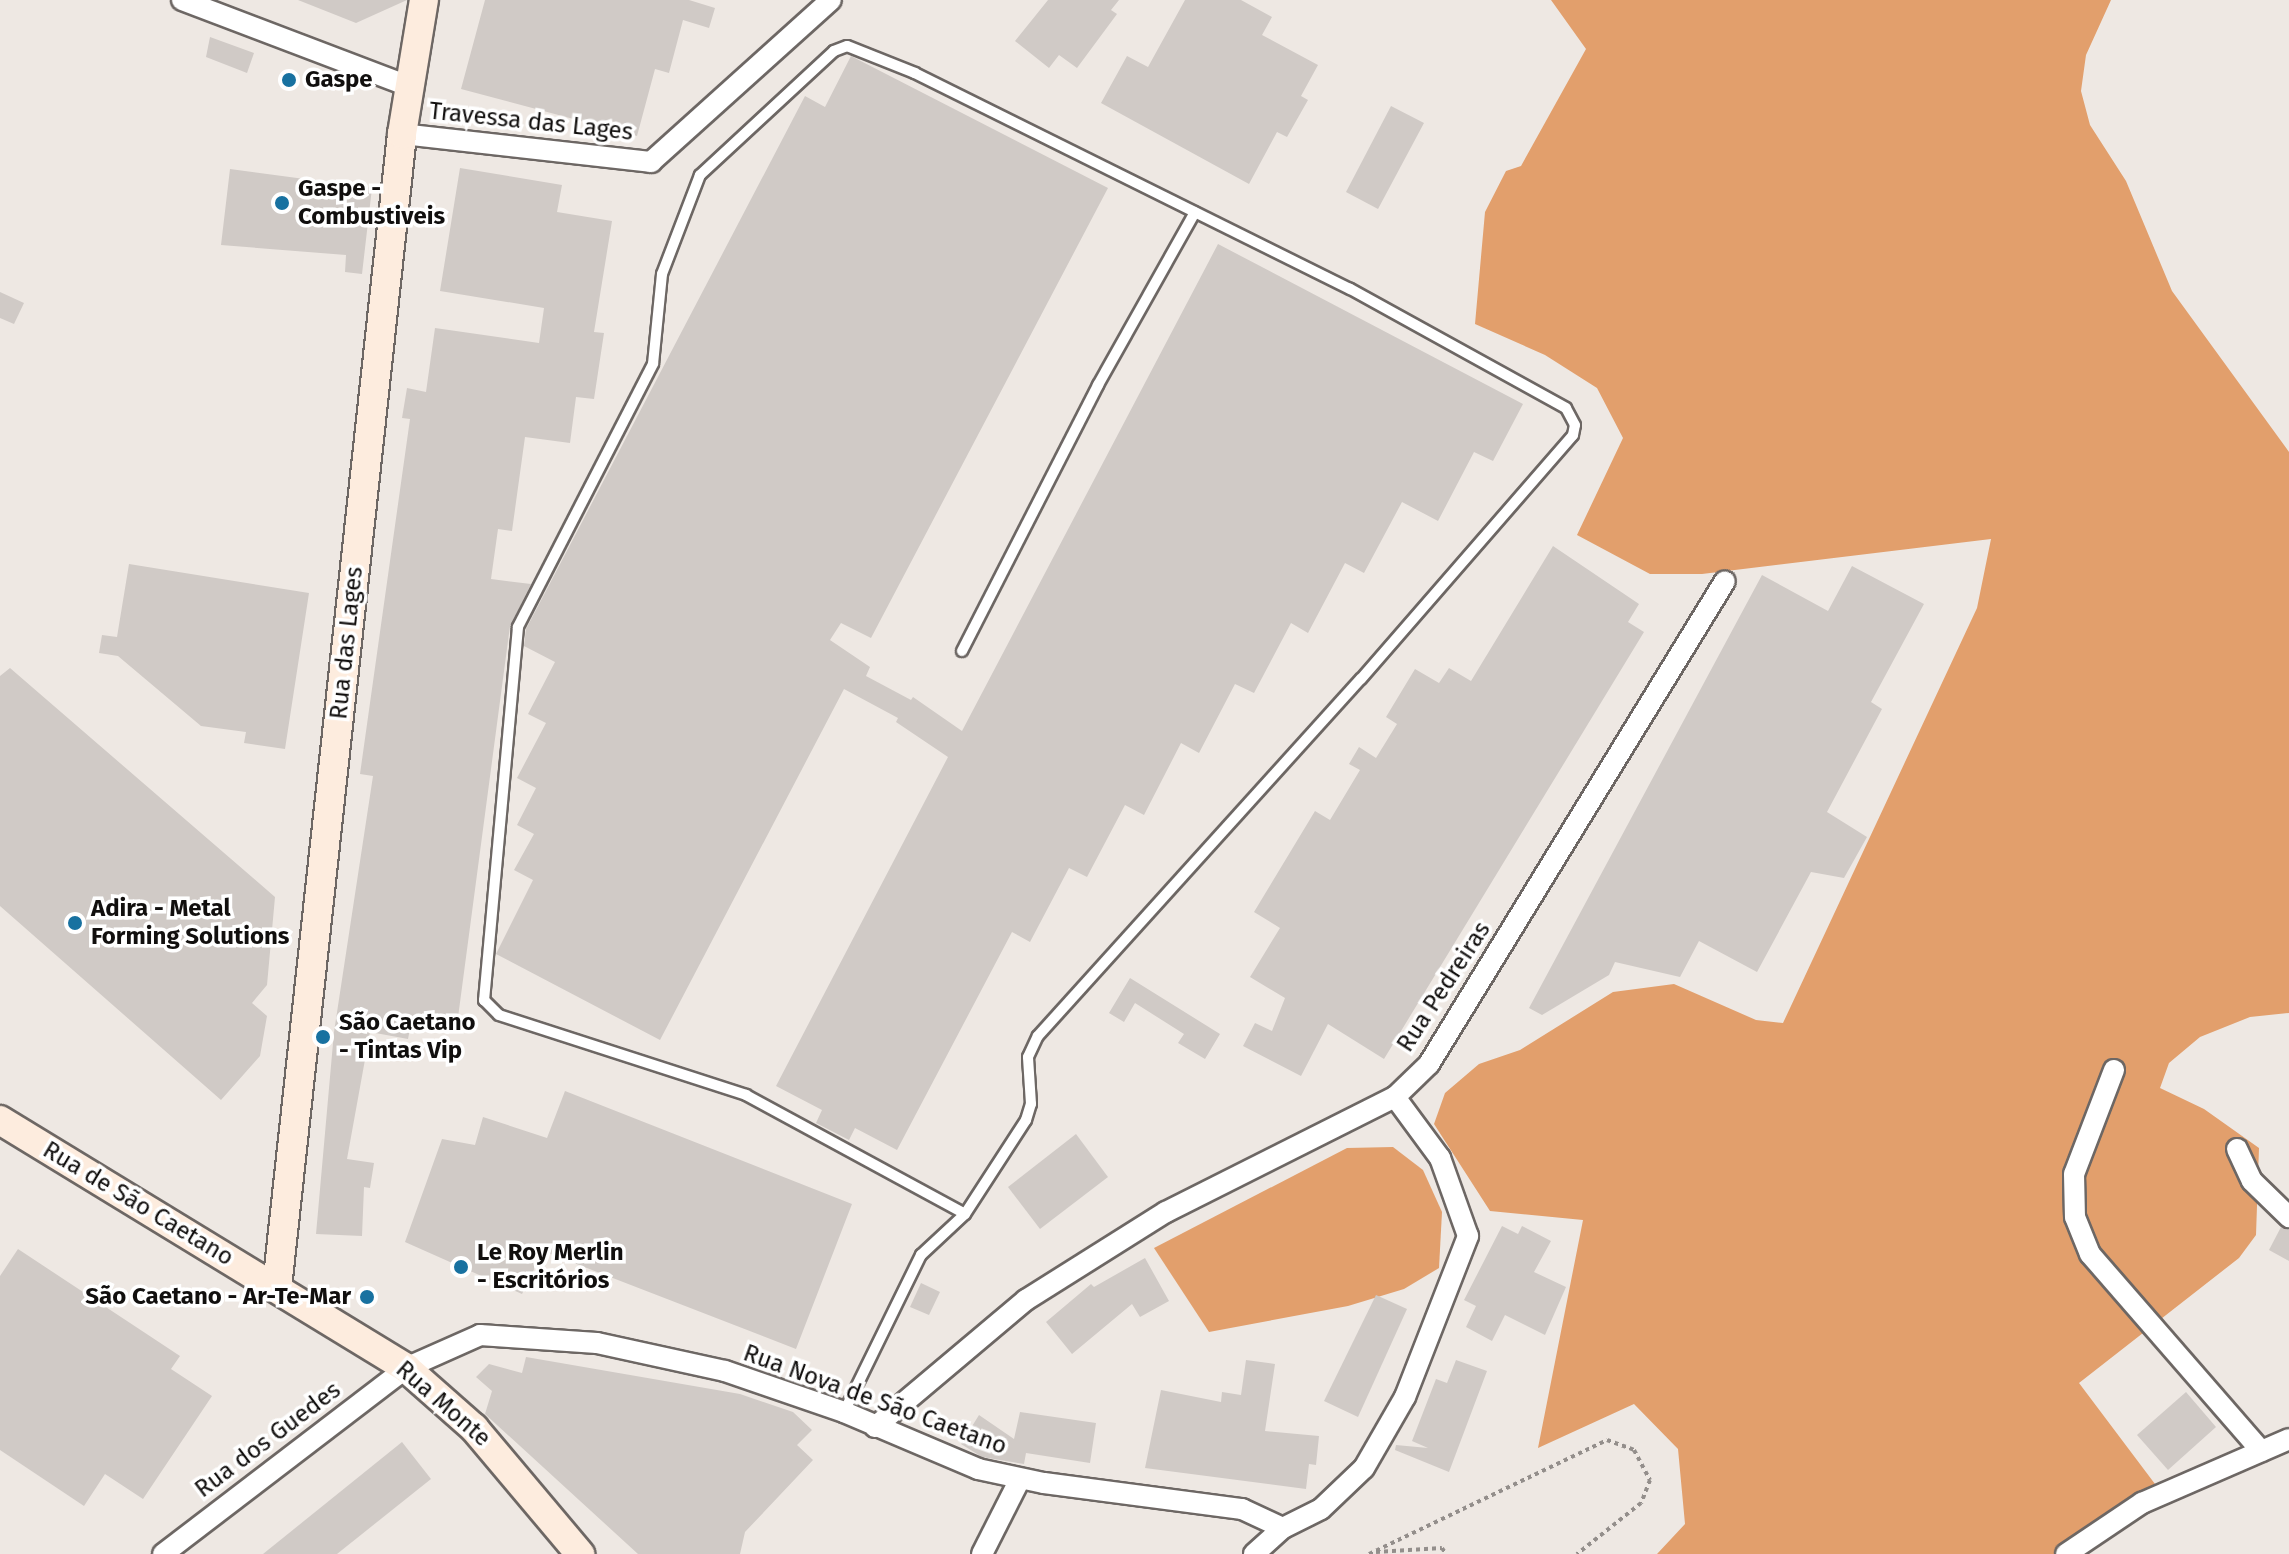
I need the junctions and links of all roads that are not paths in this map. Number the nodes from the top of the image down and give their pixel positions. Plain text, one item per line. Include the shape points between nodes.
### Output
1 (182, 0) edge
2 (424, 0) edge
3 (831, 0) edge
4 (408, 86) junction
5 (402, 134) junction
6 (1195, 212) junction
7 (1725, 581) dead end
8 (962, 651) dead end
9 (2114, 1070) dead end
10 (1395, 1097) junction
11 (0, 1120) edge
12 (2237, 1149) dead end
13 (965, 1214) junction
14 (2289, 1217) edge
15 (277, 1287) junction
16 (406, 1368) junction
17 (844, 1412) junction
18 (875, 1427) junction
19 (2289, 1439) edge
20 (2261, 1451) junction
21 (1020, 1479) junction
22 (1283, 1528) junction
23 (163, 1554) edge
24 (580, 1554) edge
25 (982, 1554) edge
26 (1254, 1554) edge
27 (2066, 1554) edge

1 - 4 street
2 - 4 main road, Rua das Lages
3 - 5 street, Travessa das Lages via 651,162
4 - 5 main road, Rua das Lages
5 - 15 main road, Rua das Lages
6 - 8 lane via 1098,385
6 - 13 lane via 1350,289 1566,408 1575,425 1573,435 1038,1036 1028,1057 1031,1104 1026,1120
6 - 13 lane via 858,46 834,51 700,175 662,274 649,374 518,627 484,1000 499,1015 746,1095
7 - 10 street, Rua Pedreiras via 1429,1064
9 - 20 street via 2074,1174 2075,1217 2090,1254
10 - 18 street, Rua Pedreiras via 1166,1212 1026,1300
10 - 22 street via 1440,1158 1468,1236 1405,1397 1364,1468 1321,1509
11 - 15 main road, Rua de São Caetano
12 - 14 street via 2252,1181
13 - 17 lane via 921,1255
15 - 16 main road, Rua Monte
16 - 17 street, Rua Nova de São Caetano via 480,1335 597,1343 725,1371
16 - 23 street, Rua dos Guedes
16 - 24 main road, Rua Monte via 474,1428
17 - 18 street, Rua Nova de São Caetano
18 - 21 street, Rua Nova de São Caetano via 978,1469
19 - 20 street
20 - 27 street via 2142,1503
21 - 22 street, Rua Nova de São Caetano via 1242,1509
21 - 25 street
22 - 26 street

